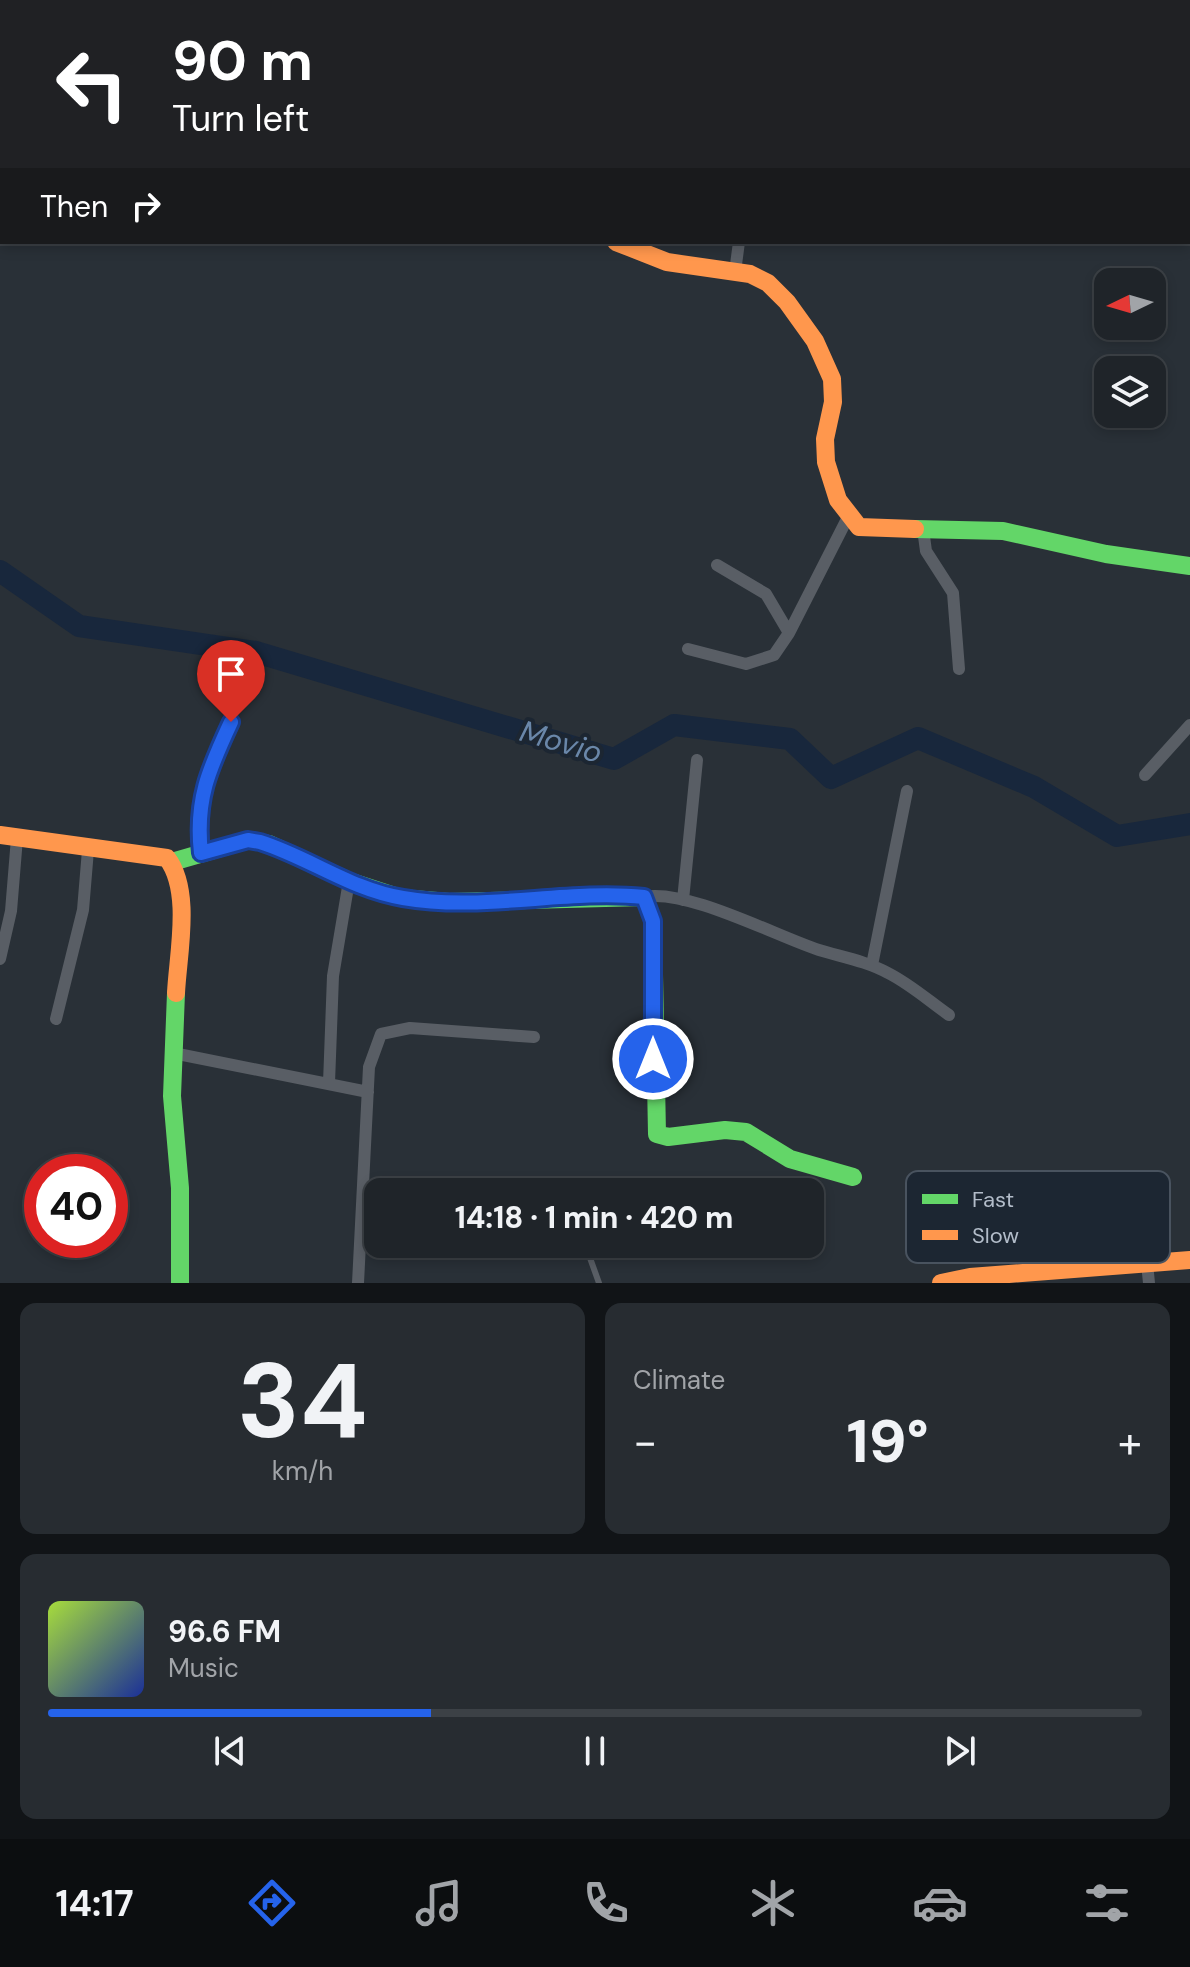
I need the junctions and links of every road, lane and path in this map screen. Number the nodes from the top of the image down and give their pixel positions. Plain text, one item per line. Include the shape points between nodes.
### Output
1 (622, 244) edge
2 (739, 244) edge
3 (735, 272) junction
4 (847, 519) junction
5 (923, 529) junction
6 (717, 565) dead end
7 (1190, 566) edge
8 (789, 633) junction
9 (688, 649) dead end
10 (959, 669) dead end
11 (231, 722) dead end
12 (1190, 725) edge
13 (697, 760) dead end
14 (1145, 775) dead end
15 (907, 791) dead end
16 (8, 836) edge
17 (88, 850) junction
18 (201, 853) junction
19 (172, 862) junction
20 (349, 881) junction
21 (644, 897) junction
22 (683, 900) junction
23 (0, 959) edge
24 (872, 965) junction
25 (949, 1015) dead end
26 (56, 1019) dead end
27 (534, 1037) dead end
28 (173, 1053) junction
29 (329, 1083) junction
30 (368, 1092) junction
31 (853, 1177) dead end
32 (364, 1236) edge
33 (360, 1249) junction
34 (590, 1258) edge
35 (1190, 1260) edge
36 (1170, 1261) edge
37 (1147, 1263) joint
38 (180, 1283) edge
39 (358, 1283) edge
40 (599, 1283) edge
41 (941, 1283) edge
42 (1149, 1283) edge

1 - 3 street via 681,266
2 - 3 street
3 - 4 street via 766,281 794,310 826,363 834,396 826,457
4 - 5 street via 869,529
4 - 8 street
5 - 7 street via 1003,531
5 - 10 street via 926,551 953,593
6 - 8 street via 766,594
8 - 9 street via 774,655 755,663
11 - 18 street via 200,806
12 - 14 street
13 - 22 street
15 - 24 street
16 - 17 street
16 - 23 street via 12,902
17 - 19 street via 155,855
17 - 26 street via 83,910
18 - 19 street
18 - 20 street via 248,840 260,842
19 - 28 street via 180,898
20 - 21 street via 401,898 449,902
20 - 29 street via 333,976
21 - 22 street
21 - 31 street via 653,921 657,1134 746,1132 790,1159
22 - 24 street
24 - 25 street
27 - 30 street via 396,1029 381,1034 374,1048
28 - 29 street
28 - 38 street
29 - 30 street
30 - 33 street
32 - 33 lane
33 - 39 street
34 - 40 lane
35 - 36 street
37 - 41 street
37 - 42 street

